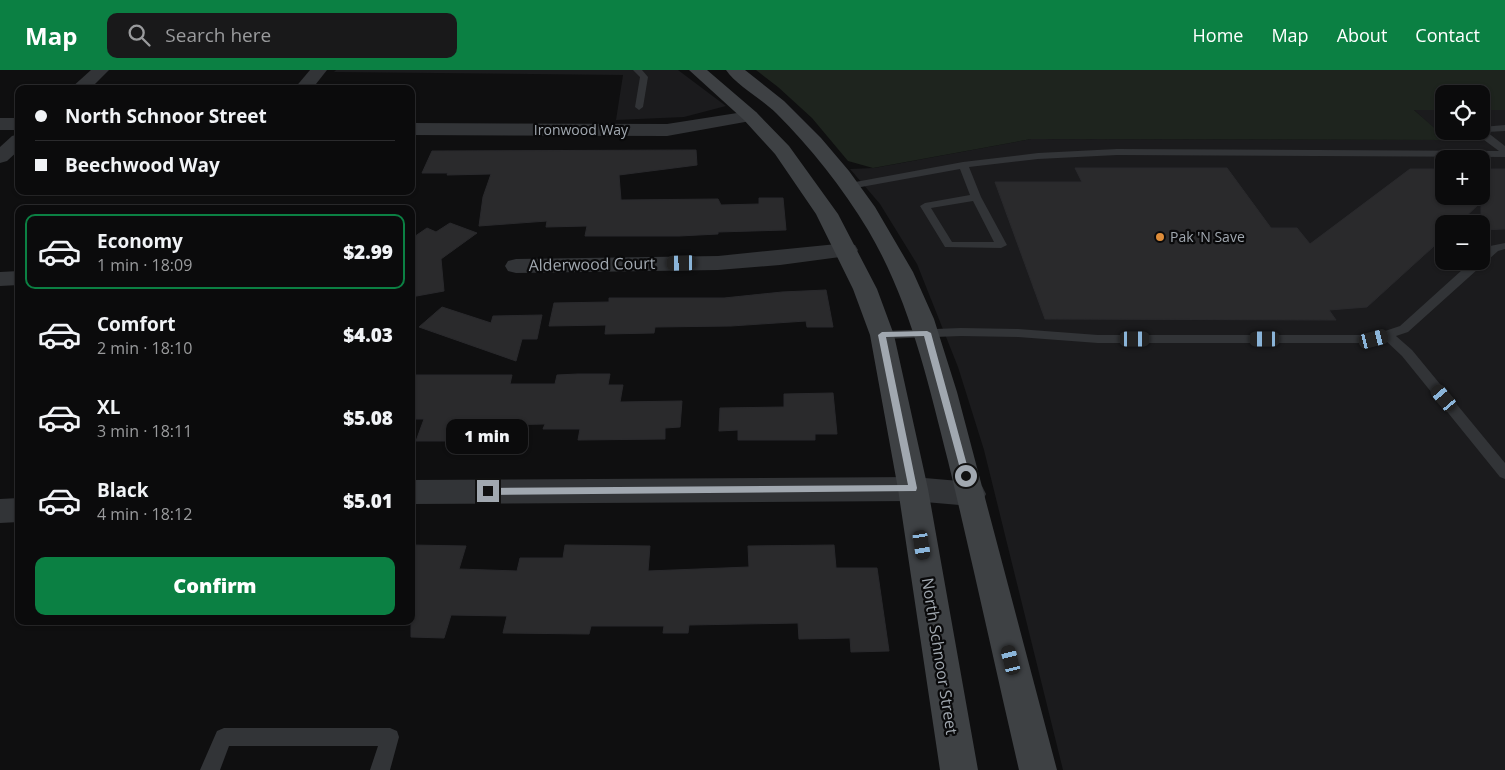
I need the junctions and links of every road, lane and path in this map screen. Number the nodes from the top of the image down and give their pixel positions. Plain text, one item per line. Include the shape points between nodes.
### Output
1 (101, 70) edge
2 (318, 70) edge
3 (637, 70) edge
4 (697, 70) edge
5 (734, 70) edge
6 (84, 85) edge
7 (307, 85) edge
8 (639, 107) dead end
9 (750, 116) junction
10 (0, 124) edge
11 (15, 124) edge
12 (1505, 128) edge
13 (415, 129) edge
14 (15, 144) edge
15 (1505, 153) edge
16 (0, 157) edge
17 (963, 165) junction
18 (850, 186) junction
19 (976, 198) junction
20 (1505, 246) edge
21 (847, 250) junction
22 (1490, 251) edge
23 (516, 266) dead end
24 (1469, 270) edge
25 (15, 278) edge
26 (0, 279) edge
27 (927, 333) junction
28 (882, 335) junction
29 (1387, 335) junction
30 (1505, 473) edge
31 (913, 488) junction
32 (415, 492) edge
33 (971, 494) junction
34 (15, 510) edge
35 (0, 511) edge
36 (210, 770) edge
37 (380, 770) edge
38 (959, 770) edge
39 (1038, 770) edge

1 - 6 street
2 - 7 street
3 - 8 lane via 644,77
4 - 9 street, North Schnoor Street
5 - 18 street via 781,108
9 - 13 street, Ironwood Way via 667,130
9 - 21 street, North Schnoor Street via 806,181
10 - 11 street
12 - 15 lane via 1482,130
14 - 16 street
15 - 17 lane via 1117,152 1038,156
17 - 18 lane
17 - 19 lane
18 - 27 street via 891,250
19 - 19 lane via 925,206 948,245 1001,246
20 - 22 lane
21 - 23 street, Alderwood Court via 718,263
21 - 28 street, North Schnoor Street
24 - 29 lane via 1404,329
25 - 26 street
27 - 28 lane
27 - 29 lane via 1018,333 1098,339 1374,339
27 - 33 street
28 - 31 street, North Schnoor Street
29 - 30 lane via 1407,353
31 - 32 street
31 - 33 street
31 - 38 street, North Schnoor Street
33 - 39 street
34 - 35 street
36 - 37 lane via 224,736 390,736

